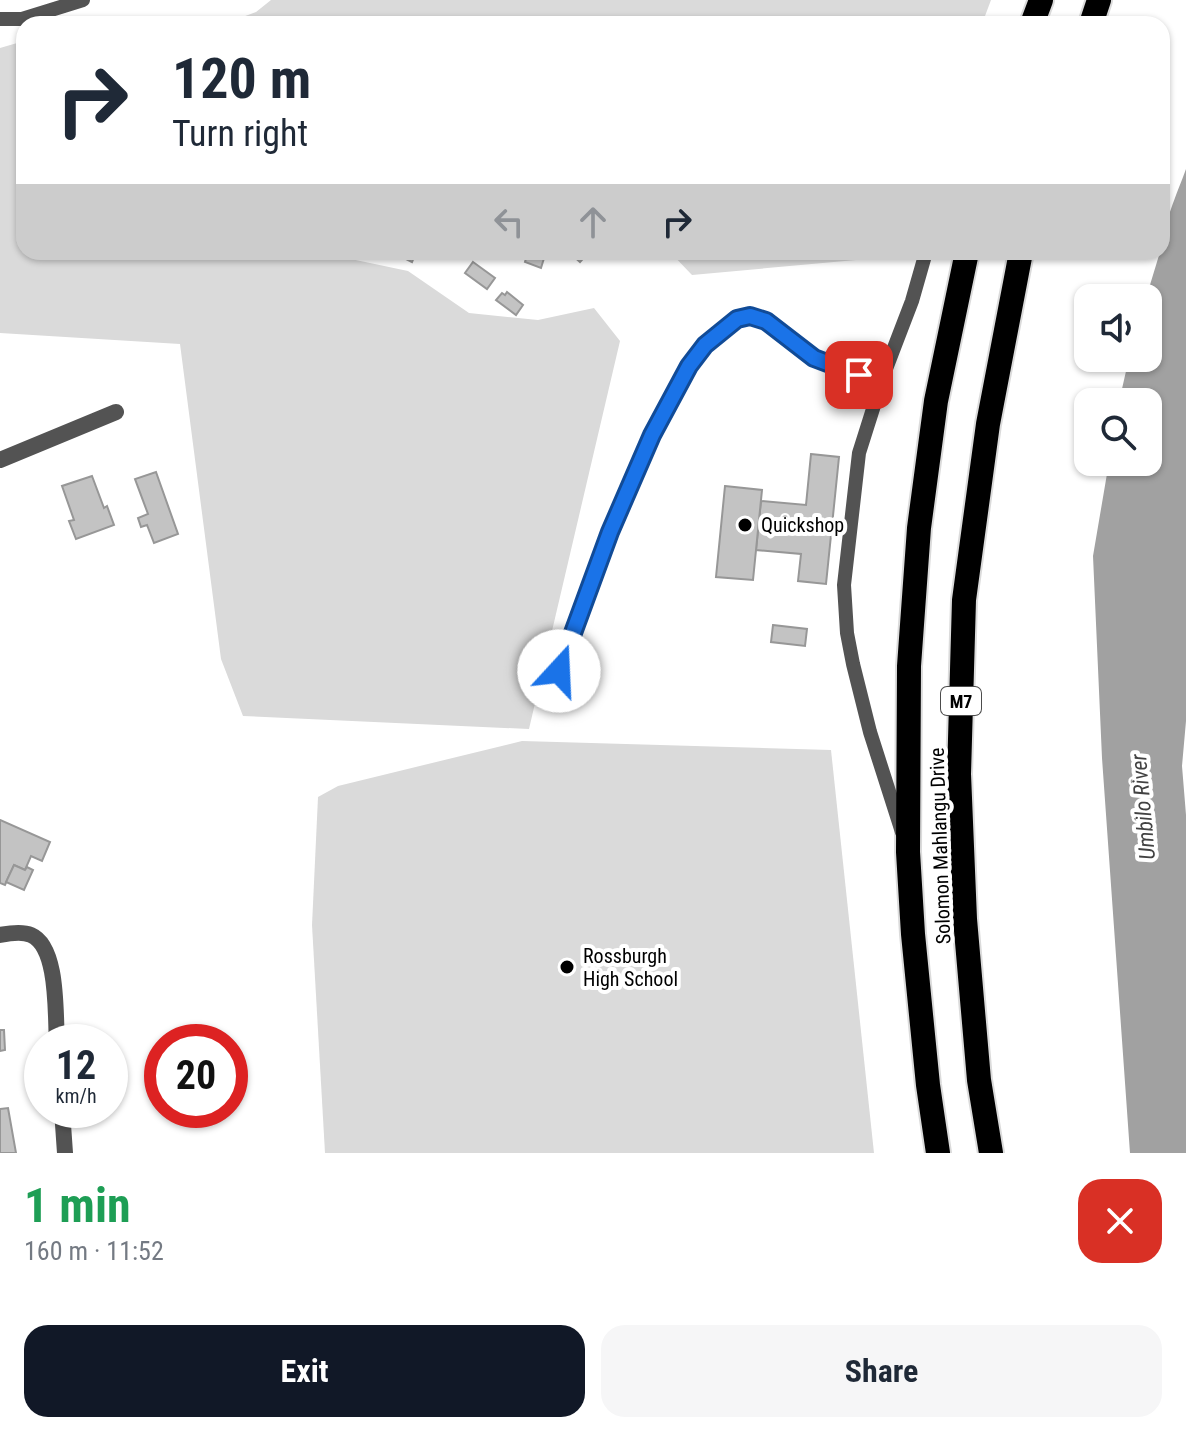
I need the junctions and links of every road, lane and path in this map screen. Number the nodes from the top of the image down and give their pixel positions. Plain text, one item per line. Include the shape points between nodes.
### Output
1 (83, 0) edge
2 (32, 16) edge
3 (924, 260) edge
4 (965, 260) edge
5 (1019, 260) edge
6 (881, 383) junction
7 (116, 412) dead end
8 (0, 460) edge
9 (559, 671) dead end
10 (908, 852) junction
11 (0, 935) edge
12 (56, 1024) edge
13 (63, 1128) edge
14 (65, 1153) edge
15 (938, 1153) edge
16 (991, 1153) edge

1 - 2 lane
3 - 6 lane
4 - 10 highway, Solomon Mahlangu Drive via 936,401 919,528 909,666
5 - 16 highway, Solomon Mahlangu Drive / M7 via 988,424 964,600 959,774 965,919
6 - 9 lane via 814,358 766,321 750,316 737,319 705,345 652,435
6 - 10 lane via 859,453 844,585 847,633 870,732
7 - 8 street
10 - 15 highway, Solomon Mahlangu Drive
11 - 12 street via 33,935 46,949
13 - 14 street

